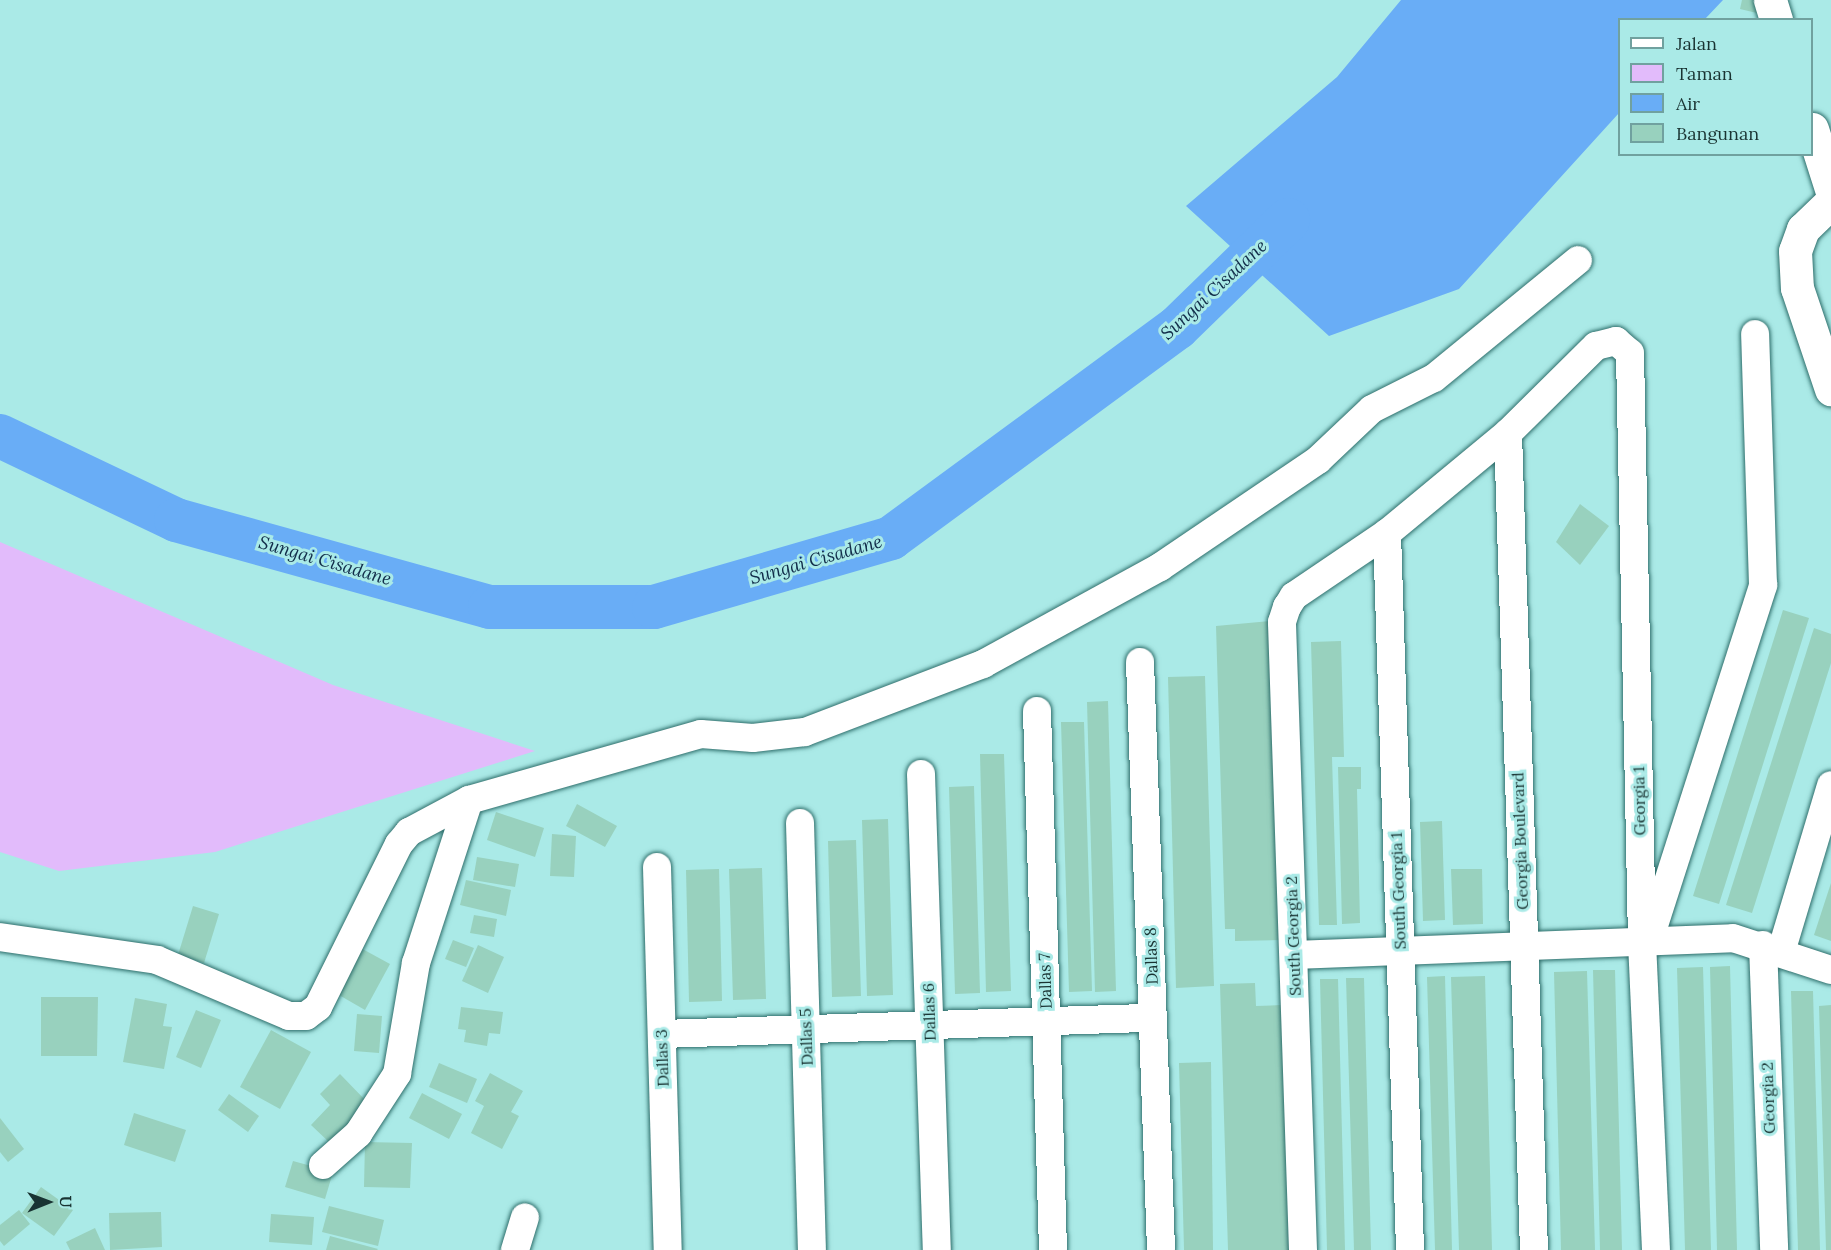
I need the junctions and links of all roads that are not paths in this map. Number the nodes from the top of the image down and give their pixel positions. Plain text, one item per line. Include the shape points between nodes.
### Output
1 (1770, 0) edge
2 (1775, 18) edge
3 (1813, 132) edge
4 (1831, 189) edge
5 (1831, 202) edge
6 (1578, 260) dead end
7 (1755, 334) dead end
8 (1831, 389) edge
9 (1508, 433) junction
10 (1387, 533) junction
11 (1140, 662) dead end
12 (1036, 711) dead end
13 (921, 774) dead end
14 (1831, 785) edge
15 (469, 801) junction
16 (800, 823) dead end
17 (657, 867) dead end
18 (0, 937) edge
19 (1645, 942) junction
20 (1523, 947) junction
21 (1772, 948) junction
22 (1400, 952) junction
23 (1293, 956) junction
24 (1831, 970) edge
25 (1153, 1018) junction
26 (1046, 1022) junction
27 (929, 1026) junction
28 (806, 1030) junction
29 (662, 1034) junction
30 (323, 1165) dead end
31 (515, 1250) edge
32 (526, 1250) edge
33 (668, 1250) edge
34 (812, 1250) edge
35 (937, 1250) edge
36 (1053, 1250) edge
37 (1161, 1250) edge
38 (1304, 1250) edge
39 (1410, 1250) edge
40 (1534, 1250) edge
41 (1656, 1250) edge
42 (1774, 1250) edge

1 - 2 main road
3 - 4 main road
5 - 8 main road via 1803,229 1795,251 1797,288
6 - 15 street via 1434,378 1372,409 1318,460 1180,553 983,664 805,732 753,738 701,734
7 - 19 street, Georgia 1 via 1763,585
9 - 10 street
9 - 19 street, Georgia 1 via 1596,346 1616,341 1630,353
9 - 20 street, Georgia Boulevard
10 - 22 street, South Georgia 1
10 - 23 street, South Georgia 2 via 1294,596 1282,622
11 - 25 street, Dallas 8
12 - 26 street, Dallas 7
13 - 27 street, Dallas 6
14 - 21 street, Georgia 2
15 - 18 street via 405,837 318,1007 306,1016 283,1014 157,960
15 - 30 street via 416,963 397,1074 358,1134
16 - 28 street, Dallas 5
17 - 29 street, Dallas 3
19 - 20 street
19 - 21 street via 1733,938
19 - 41 street, Georgia 1
20 - 22 street
20 - 40 street, Georgia Boulevard
21 - 24 street
21 - 42 street, Georgia 2
22 - 23 street
22 - 39 street, South Georgia 1
23 - 38 street, South Georgia 2
25 - 26 street
25 - 37 street, Dallas 8
26 - 27 street
26 - 36 street, Dallas 7
27 - 28 street
27 - 35 street, Dallas 6
28 - 29 street
28 - 34 street, Dallas 5
29 - 33 street, Dallas 3
31 - 32 street via 525,1218

